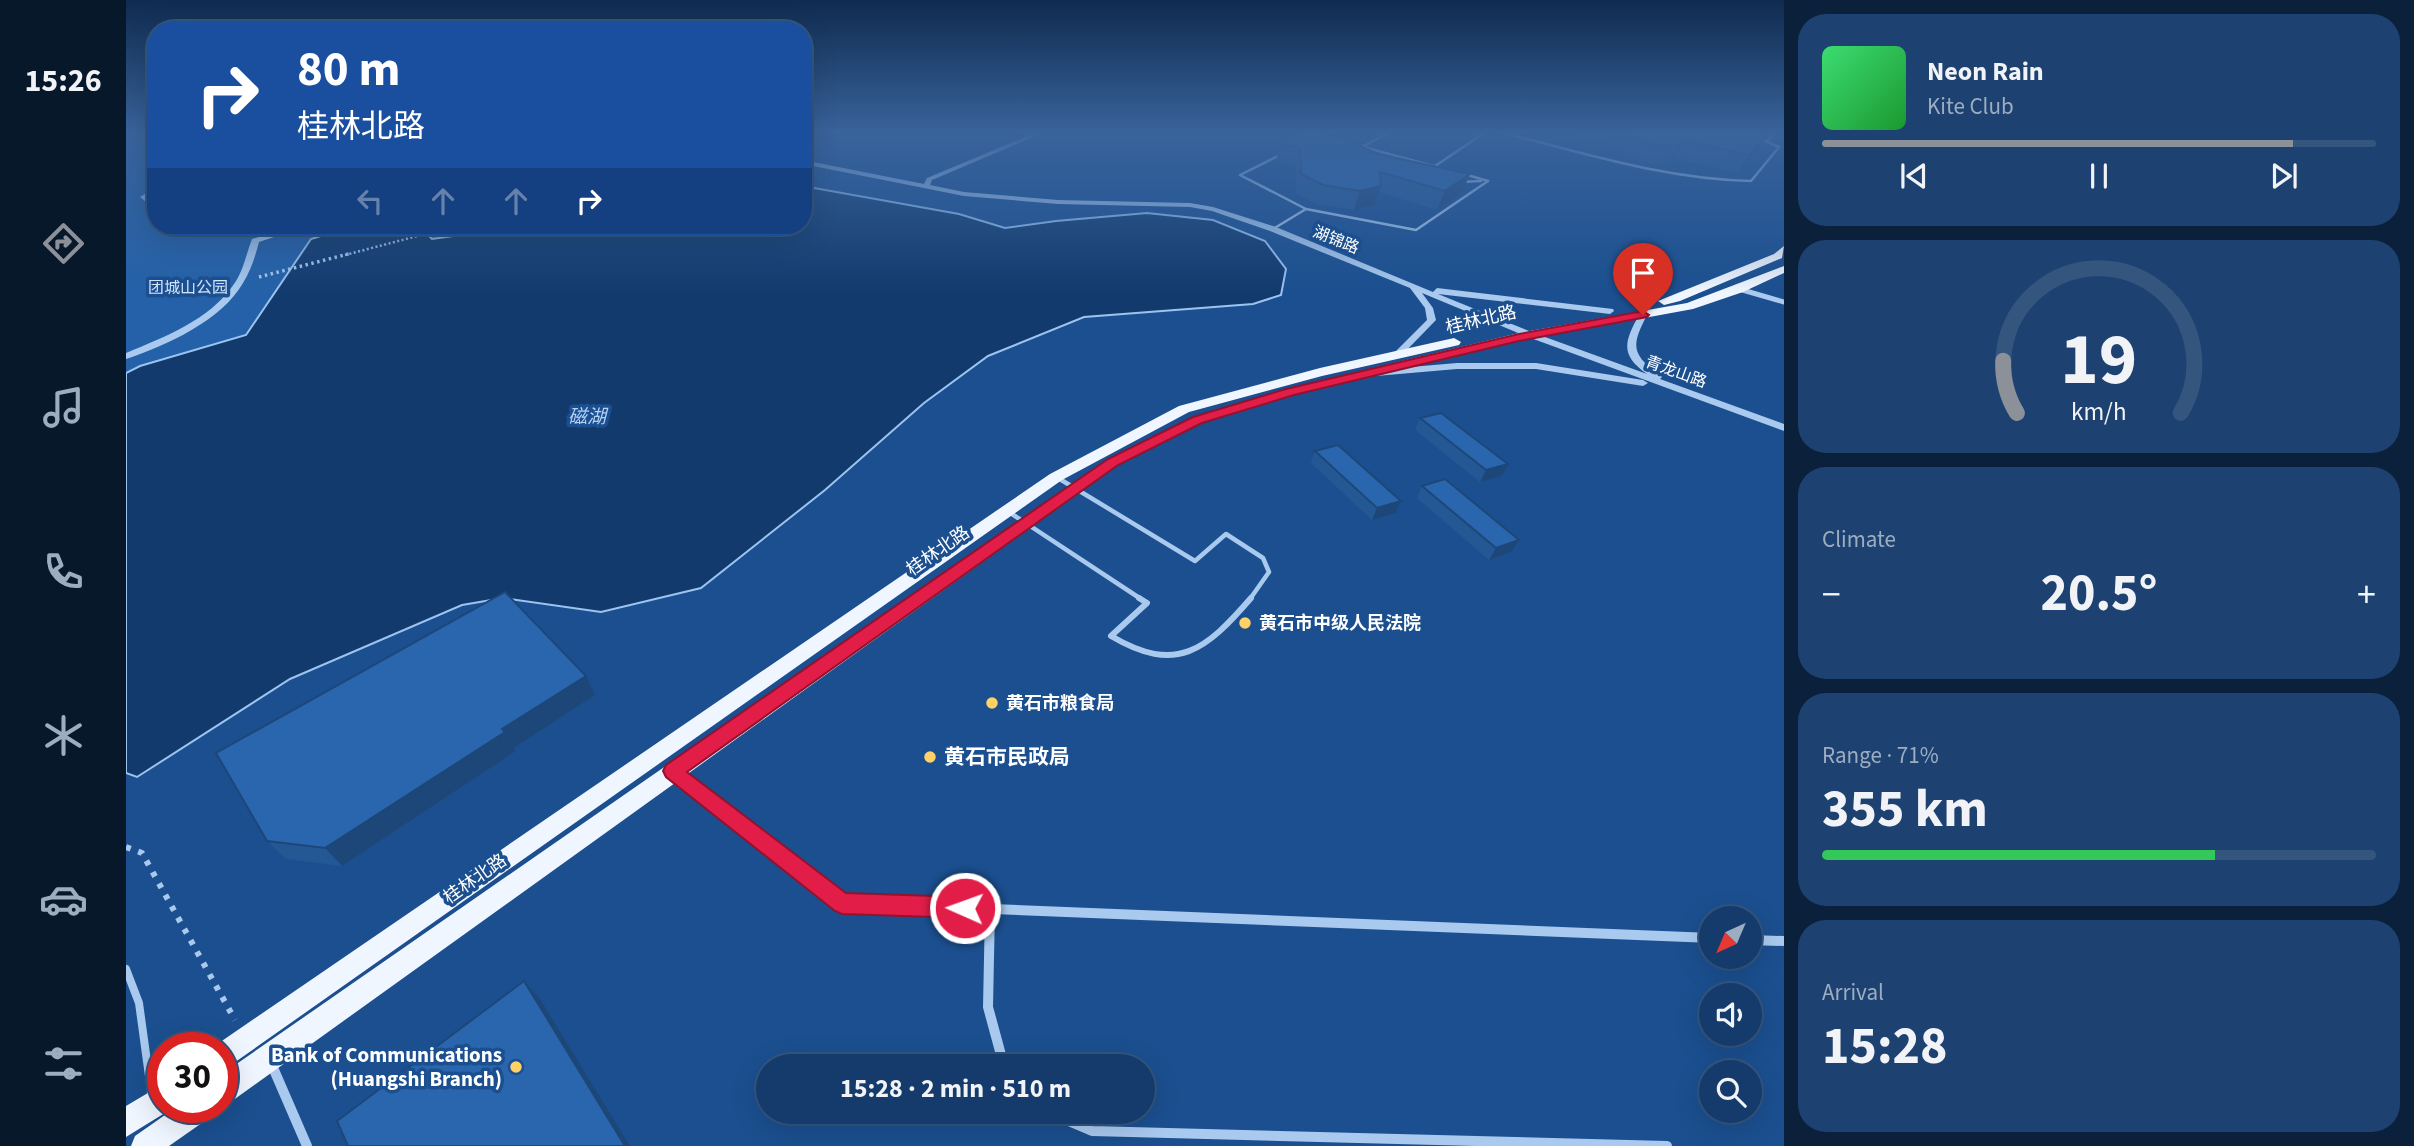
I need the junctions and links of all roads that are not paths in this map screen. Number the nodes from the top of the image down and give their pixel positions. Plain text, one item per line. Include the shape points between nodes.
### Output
1 (919, 186) edge
2 (1262, 186) edge
3 (1480, 186) edge
4 (926, 188) joint
5 (1306, 209) junction
6 (1273, 229) junction
7 (274, 235) edge
8 (1784, 249) edge
9 (1784, 269) edge
10 (1413, 286) junction
11 (1740, 289) junction
12 (1784, 302) edge
13 (1610, 311) junction
14 (1643, 315) junction
15 (1525, 332) junction
16 (1398, 354) junction
17 (126, 356) edge
18 (1371, 373) junction
19 (1674, 388) junction
20 (1784, 428) edge
21 (1056, 477) junction
22 (1075, 488) junction
23 (1007, 510) junction
24 (1025, 522) junction
25 (673, 771) junction
26 (990, 909) junction
27 (1699, 937) edge
28 (1762, 940) edge
29 (1784, 941) edge
30 (126, 969) edge
31 (128, 982) edge
32 (147, 1044) edge
33 (238, 1045) edge
34 (1001, 1054) edge
35 (268, 1058) junction
36 (238, 1080) edge
37 (147, 1109) edge
38 (126, 1123) edge
39 (178, 1123) edge
40 (1076, 1124) edge
41 (145, 1146) edge
42 (307, 1146) edge
43 (1667, 1146) edge

1 - 4 street, 湖锦路
2 - 5 lane
3 - 5 lane via 1416,230
4 - 6 street, 湖锦路 via 1058,202 1190,205
5 - 6 lane
6 - 10 street, 湖锦路
7 - 17 street via 255,241 241,281 205,318
8 - 13 main road, 桂林北路 via 1778,256 1676,298
9 - 11 main road, 桂林北路
10 - 13 street
10 - 15 street, 湖锦路
10 - 16 street via 1432,320
11 - 12 street
11 - 14 main road, 桂林北路
13 - 15 main road, 桂林北路
14 - 15 main road, 桂林北路
14 - 19 street via 1630,338 1632,355
15 - 16 main road, 桂林北路
15 - 18 main road, 桂林北路
15 - 19 street, 青龙山路
16 - 21 main road, 桂林北路 via 1184,409
18 - 19 street via 1536,366
18 - 22 main road, 桂林北路 via 1198,420 1113,462
19 - 20 street, 青龙山路
21 - 22 lane
21 - 23 main road, 桂林北路
22 - 24 main road, 桂林北路
22 - 24 lane via 1195,561 1226,534 1262,558 1269,572 1258,593 1199,646 1171,657 1147,654 1111,636 1147,603
23 - 24 lane
23 - 33 main road, 桂林北路
24 - 25 main road, 桂林北路
25 - 26 street via 842,903
25 - 35 main road, 桂林北路
26 - 27 street
26 - 34 street via 988,1007
28 - 29 street
30 - 31 lane
31 - 32 lane via 139,1003
35 - 36 main road, 桂林北路
35 - 42 street
37 - 38 main road
39 - 41 main road
40 - 43 street via 1092,1131

